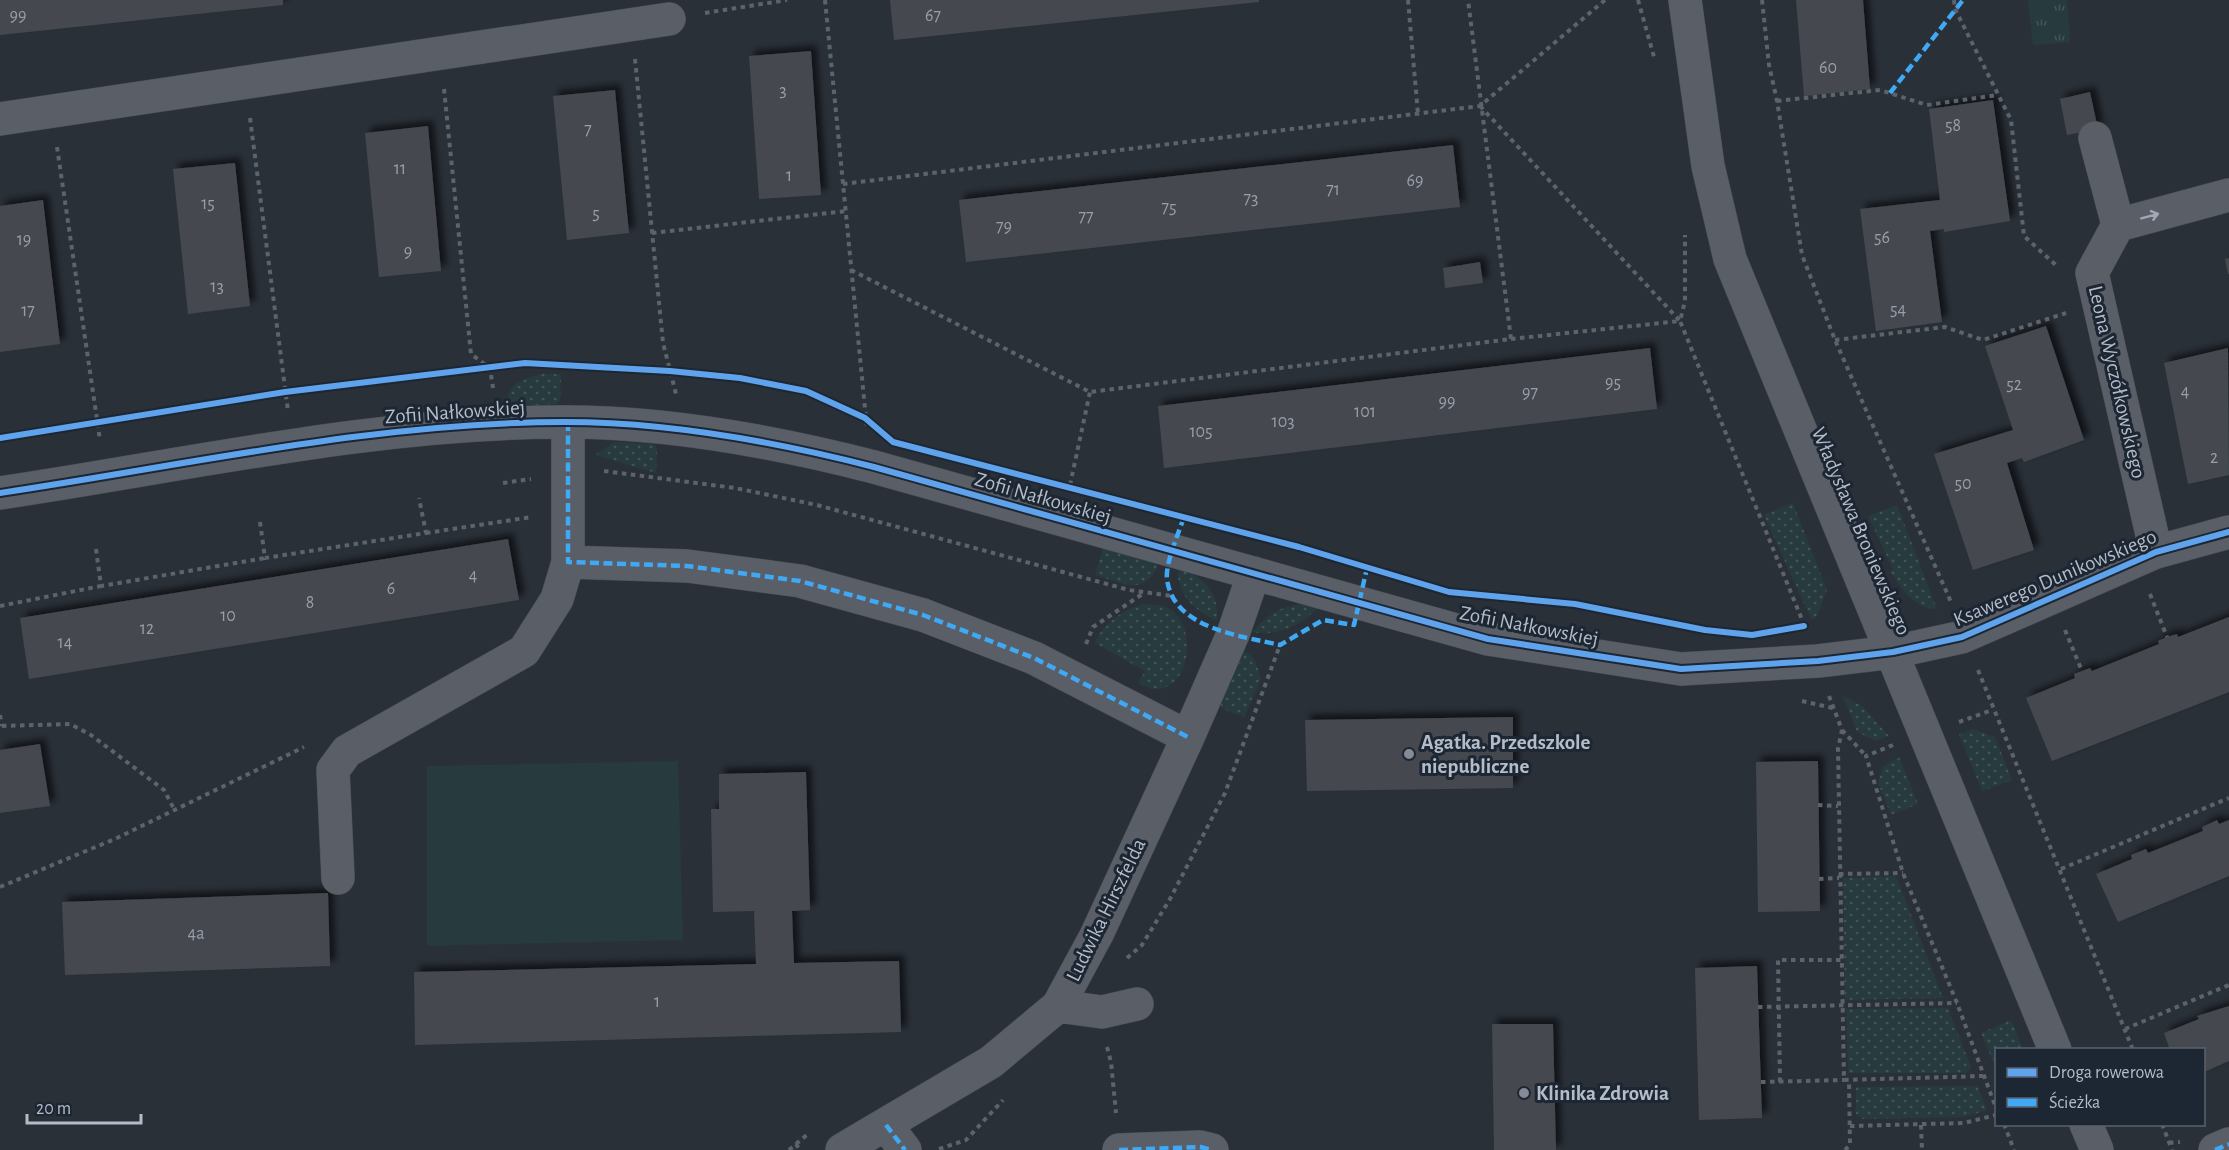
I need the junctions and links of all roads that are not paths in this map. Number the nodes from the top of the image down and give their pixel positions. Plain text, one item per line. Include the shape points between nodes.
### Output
1 (1685, 0) edge
2 (669, 19) road end
3 (0, 118) edge
4 (2095, 138) dead end
5 (2229, 195) edge
6 (2118, 225) junction
7 (568, 422) junction
8 (0, 493) edge
9 (2229, 532) edge
10 (2156, 552) junction
11 (568, 562) junction
12 (1254, 573) junction
13 (1893, 652) junction
14 (1188, 737) junction
15 (338, 878) dead end
16 (1137, 1004) dead end
17 (1058, 1006) junction
18 (2054, 1048) edge
19 (2086, 1126) edge
20 (896, 1138) edge
21 (2229, 1144) edge
22 (842, 1150) edge
23 (1119, 1150) edge
24 (1212, 1150) edge
25 (2097, 1150) edge
26 (2215, 1150) edge

1 - 13 street, Władysława Broniewskiego via 1708,166 1730,259
2 - 3 street
4 - 6 street
6 -> 5 street
6 - 10 street, Leona Wyczółkowskiego via 2092,273
7 - 8 street, Zofii Nałkowskiej via 406,430
7 - 11 street via 555,473
7 - 12 street, Zofii Nałkowskiej via 686,429 810,451
9 - 10 street, Ksawerego Dunikowskiego
10 - 13 street, Ksawerego Dunikowskiego via 1962,637
11 - 14 street via 687,566 800,581 923,615 1034,658
11 - 15 street via 557,599 524,651 347,751 333,770
12 - 13 street, Zofii Nałkowskiej via 1500,641 1681,669
12 - 14 street, Ludwika Hirszfelda via 1233,634
13 - 18 street, Władysława Broniewskiego
14 - 17 street, Ludwika Hirszfelda via 1097,934
16 - 17 street via 1102,1012
17 - 20 street, Ludwika Hirszfelda
19 - 25 street
20 - 22 street, Ludwika Hirszfelda
21 - 26 street
23 - 24 street

